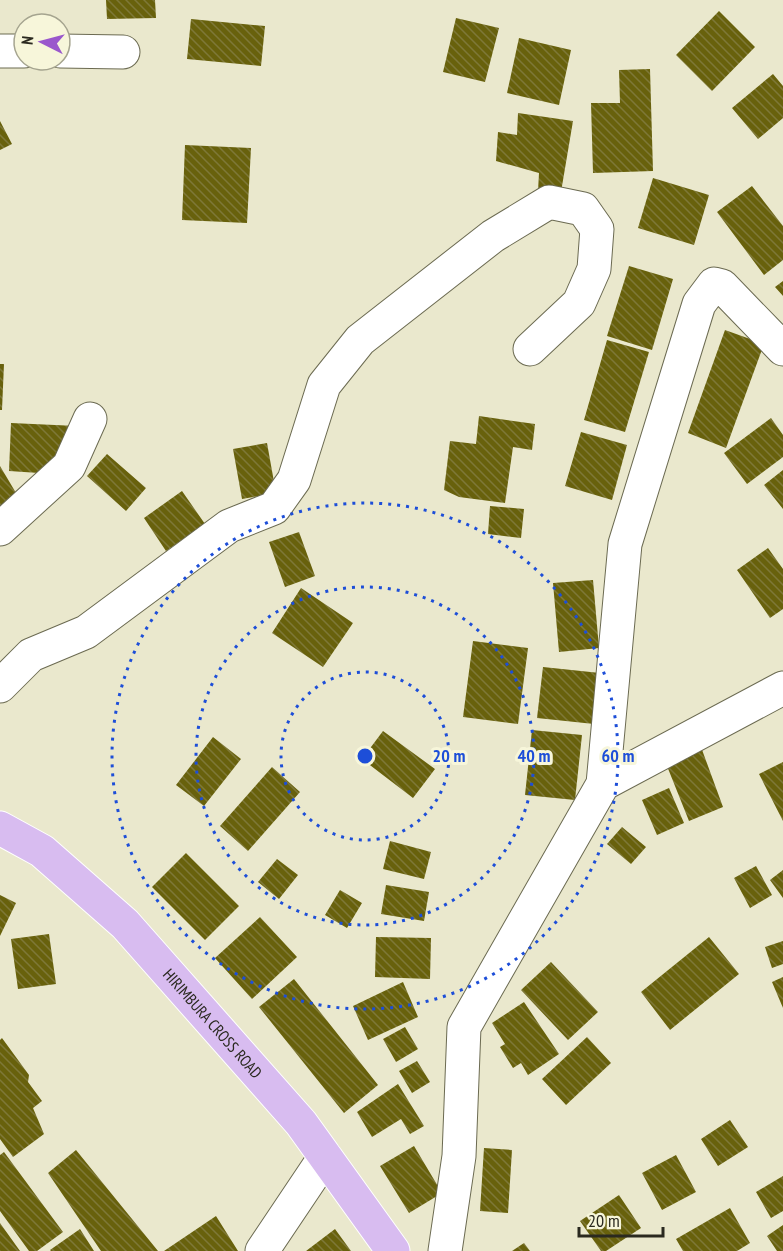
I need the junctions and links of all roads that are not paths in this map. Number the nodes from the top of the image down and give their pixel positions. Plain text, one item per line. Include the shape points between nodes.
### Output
1 (72, 51) edge
2 (123, 52) dead end
3 (530, 349) dead end
4 (783, 349) edge
5 (90, 419) dead end
6 (0, 529) edge
7 (0, 686) edge
8 (783, 688) edge
9 (603, 784) junction
10 (0, 828) edge
11 (325, 1157) junction
12 (262, 1251) edge
13 (393, 1251) edge
14 (445, 1251) edge

1 - 2 street
3 - 7 street via 579,303 594,269 597,229 583,209 549,202 493,236 360,340 324,385 294,480 274,508 229,526 86,632 31,655
4 - 9 street via 722,286 714,284 699,304 625,544
5 - 6 street via 69,466
8 - 9 street
9 - 14 street via 464,1027 459,1156
10 - 11 main road, HIRIMBURA CROSS ROAD via 42,851 125,924 301,1122
11 - 12 street
11 - 13 main road, HIRIMBURA CROSS ROAD

